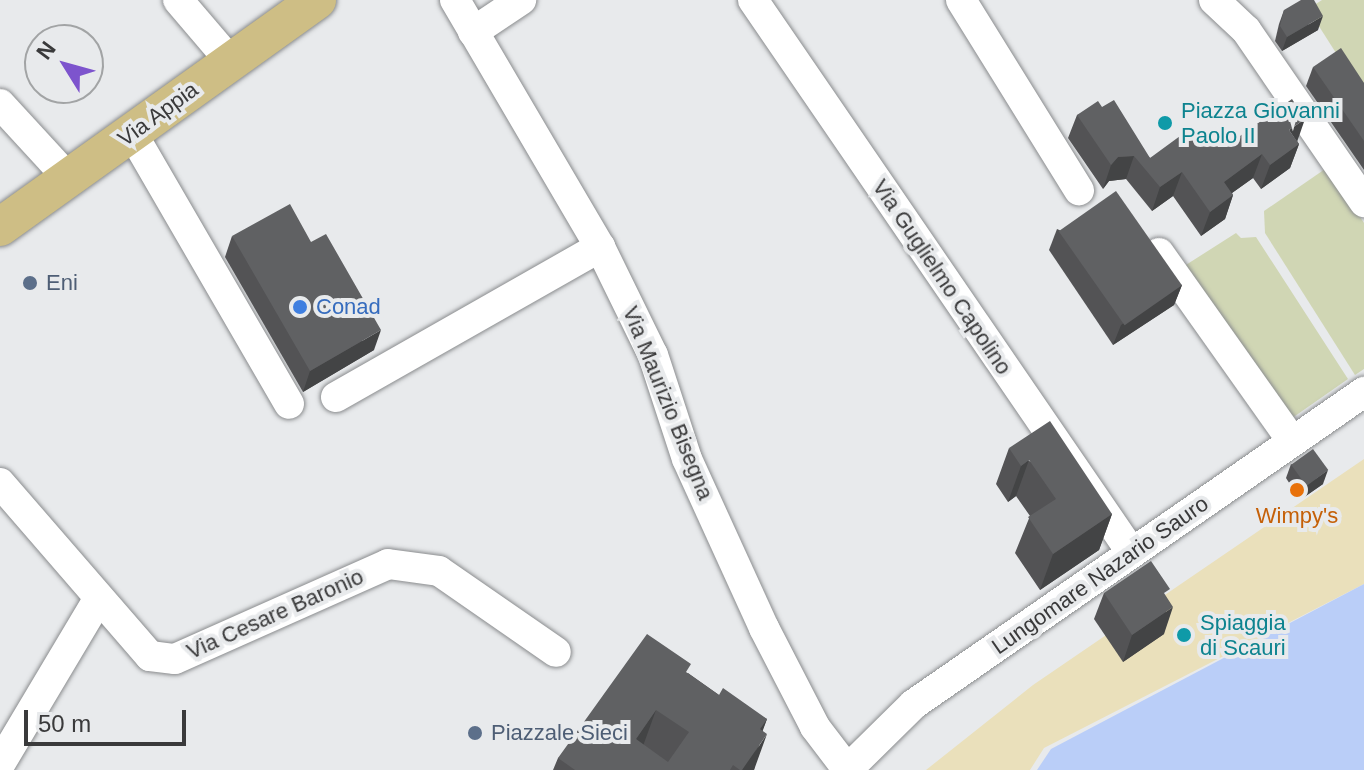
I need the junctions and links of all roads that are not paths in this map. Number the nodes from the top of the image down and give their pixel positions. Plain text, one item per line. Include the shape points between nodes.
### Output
1 (178, 0) edge
2 (317, 0) edge
3 (455, 0) edge
4 (521, 0) edge
5 (753, 0) edge
6 (961, 0) edge
7 (1226, 3) edge
8 (473, 32) junction
9 (231, 62) junction
10 (0, 104) edge
11 (132, 133) junction
12 (68, 178) junction
13 (1079, 190) dead end
14 (1364, 202) edge
15 (0, 227) edge
16 (1146, 234) edge
17 (600, 247) junction
18 (1364, 392) edge
19 (336, 397) dead end
20 (289, 404) dead end
21 (1292, 441) junction
22 (0, 483) edge
23 (1132, 553) junction
24 (99, 598) junction
25 (556, 652) dead end
26 (0, 764) edge
27 (847, 770) edge

1 - 9 street
2 - 9 main road, Via Appia
3 - 8 street, Via Maurizio Bisegna
4 - 8 street
5 - 23 street, Via Guglielmo Capolino
6 - 13 street
7 - 14 street
8 - 17 street, Via Maurizio Bisegna
9 - 11 main road, Via Appia
10 - 12 street
11 - 12 main road, Via Appia
11 - 20 street
12 - 15 main road, Via Appia
16 - 21 street
17 - 19 street
17 - 27 street, Via Maurizio Bisegna via 653,355 687,459 764,628 815,727
18 - 21 street, Lungomare Nazario Sauro
21 - 23 street, Lungomare Nazario Sauro
22 - 24 street, Via Cesare Baronio
23 - 27 street, Lungomare Nazario Sauro via 914,704
24 - 25 street, Via Cesare Baronio via 150,656 175,659 388,564 439,571
24 - 26 street

